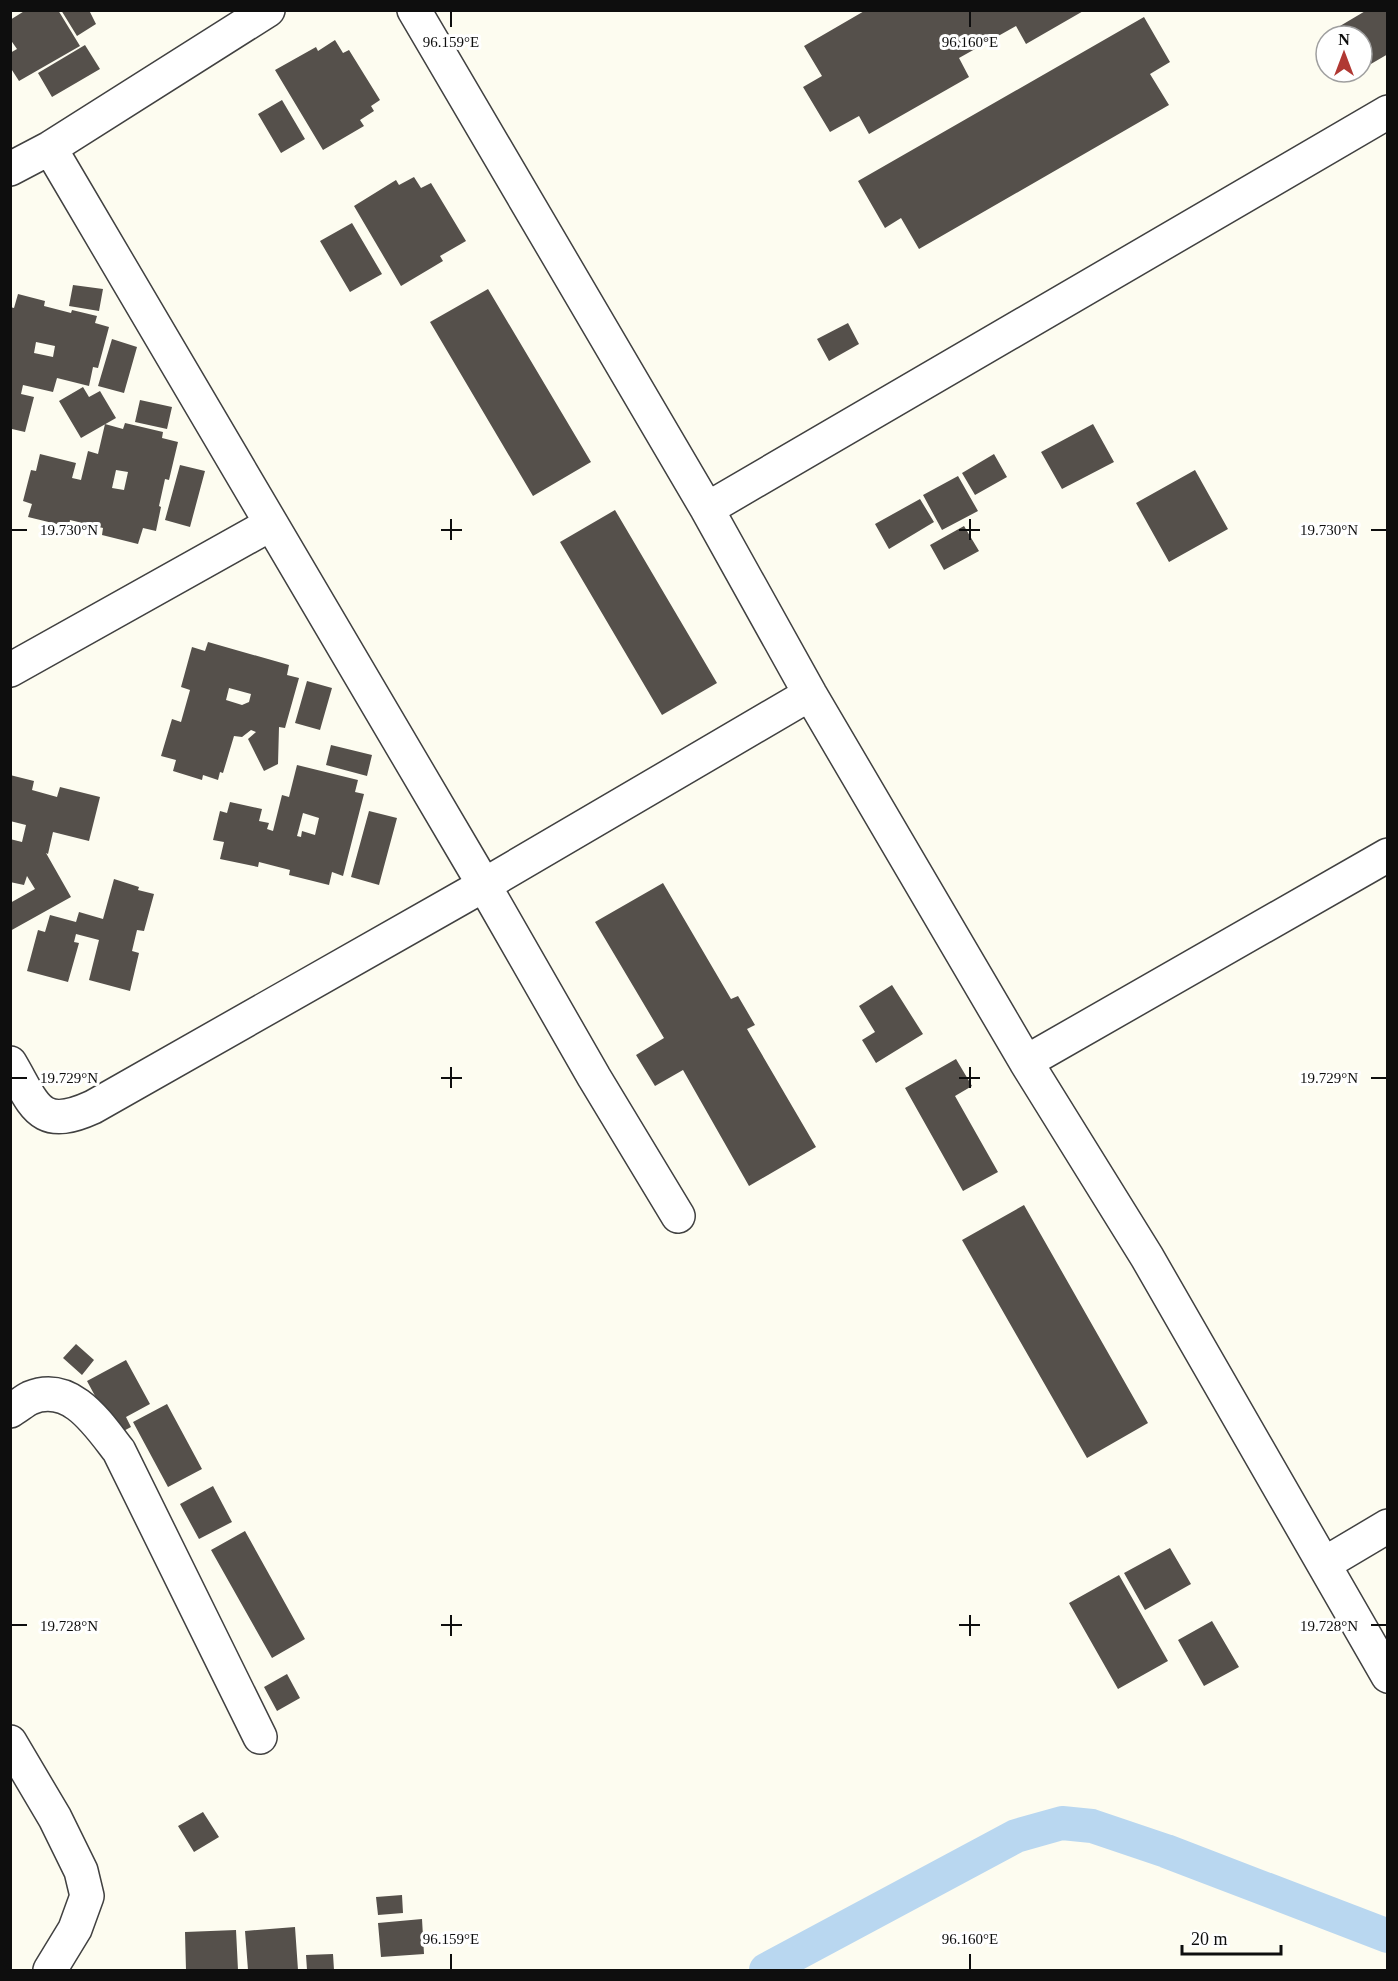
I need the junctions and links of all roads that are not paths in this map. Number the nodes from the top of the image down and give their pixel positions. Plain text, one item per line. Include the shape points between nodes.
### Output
1 (268, 10) edge
2 (414, 10) edge
3 (1388, 112) edge
4 (50, 148) junction
5 (10, 170) edge
6 (707, 509) junction
7 (271, 524) junction
8 (10, 670) edge
9 (810, 694) junction
10 (1388, 855) edge
11 (484, 885) junction
12 (10, 1062) edge
13 (1026, 1062) junction
14 (678, 1216) dead end
15 (10, 1410) edge
16 (1388, 1526) edge
17 (1324, 1564) junction
18 (1388, 1676) edge
19 (260, 1737) dead end
20 (10, 1742) edge
21 (50, 1971) edge

1 - 4 street
2 - 6 street
3 - 6 street
4 - 5 street
4 - 7 street
6 - 9 street
7 - 8 street
7 - 11 street
9 - 11 street
9 - 13 street
10 - 13 street
11 - 12 street via 78,1114 64,1118 38,1110
11 - 14 street
13 - 17 street via 1147,1257
15 - 19 street via 32,1398 51,1395 64,1396 92,1415 119,1451
16 - 17 street
17 - 18 street
20 - 21 street via 55,1818 81,1871 87,1896 75,1929

